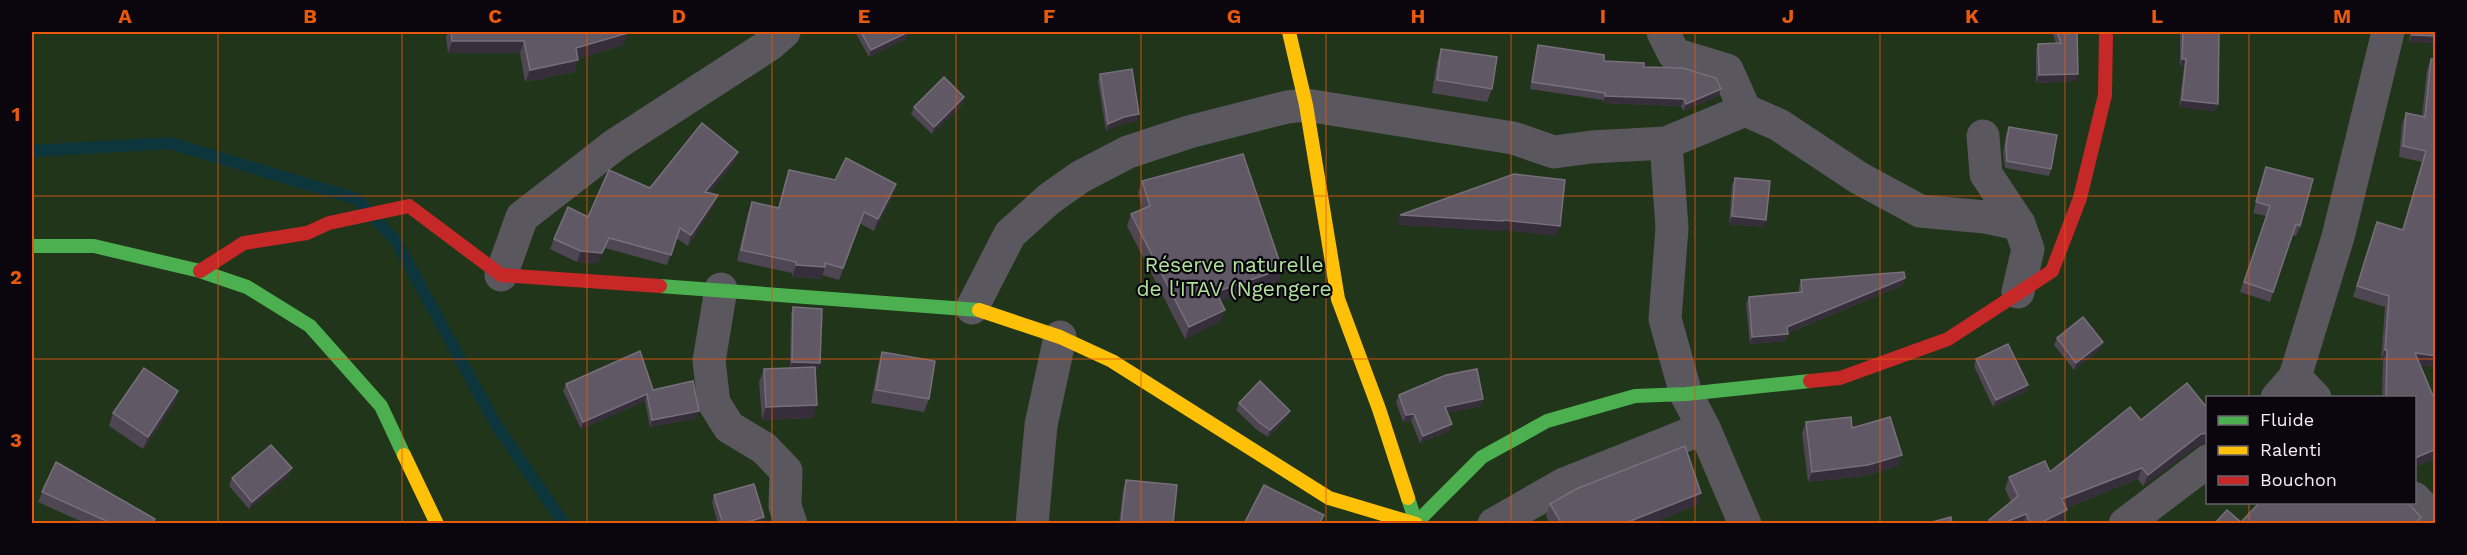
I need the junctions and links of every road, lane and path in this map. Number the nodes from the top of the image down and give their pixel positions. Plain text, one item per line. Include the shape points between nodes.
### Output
1 (784, 32) edge
2 (1289, 32) edge
3 (1663, 32) edge
4 (2106, 32) edge
5 (2388, 32) edge
6 (1306, 105) junction
7 (1745, 110) junction
8 (1983, 136) dead end
9 (1666, 143) junction
10 (2019, 224) junction
11 (32, 246) edge
12 (200, 271) junction
13 (501, 275) junction
14 (721, 289) junction
15 (2018, 292) junction
16 (972, 308) junction
17 (1060, 337) junction
18 (2296, 391) edge
19 (1686, 394) junction
20 (1704, 428) junction
21 (2206, 463) edge
22 (2416, 499) edge
23 (2436, 521) edge
24 (1416, 523) edge
25 (437, 524) edge
26 (791, 524) edge
27 (1032, 524) edge
28 (1494, 524) edge
29 (1745, 524) edge
30 (2126, 524) edge

1 - 13 street via 616,144 522,217
2 - 6 main road
3 - 7 street via 1674,54 1727,70
4 - 15 main road via 2105,95 2080,198 2052,271
5 - 18 street
6 - 9 street via 1514,138 1554,152
6 - 16 street via 1189,132 1128,152 1080,177 1010,234
6 - 24 main road via 1338,299
7 - 9 street
7 - 10 street via 1779,125 1859,178 1920,211
8 - 10 street via 1986,174
9 - 19 street via 1672,228 1665,319
10 - 15 street via 2028,249
11 - 12 main road via 94,246
12 - 13 main road via 244,243 307,233 329,223 409,206
12 - 25 main road via 247,287 310,326 381,406
13 - 14 main road
14 - 16 main road
14 - 26 street via 709,361 714,404 729,427 764,448 786,471 785,506
15 - 19 main road via 1948,339 1840,378
16 - 17 main road
17 - 24 main road via 1112,361 1329,498
17 - 27 street via 1041,425
19 - 20 street
19 - 24 main road via 1635,396 1547,421 1482,457
20 - 28 street via 1564,484
20 - 29 street
21 - 30 street
22 - 23 street

